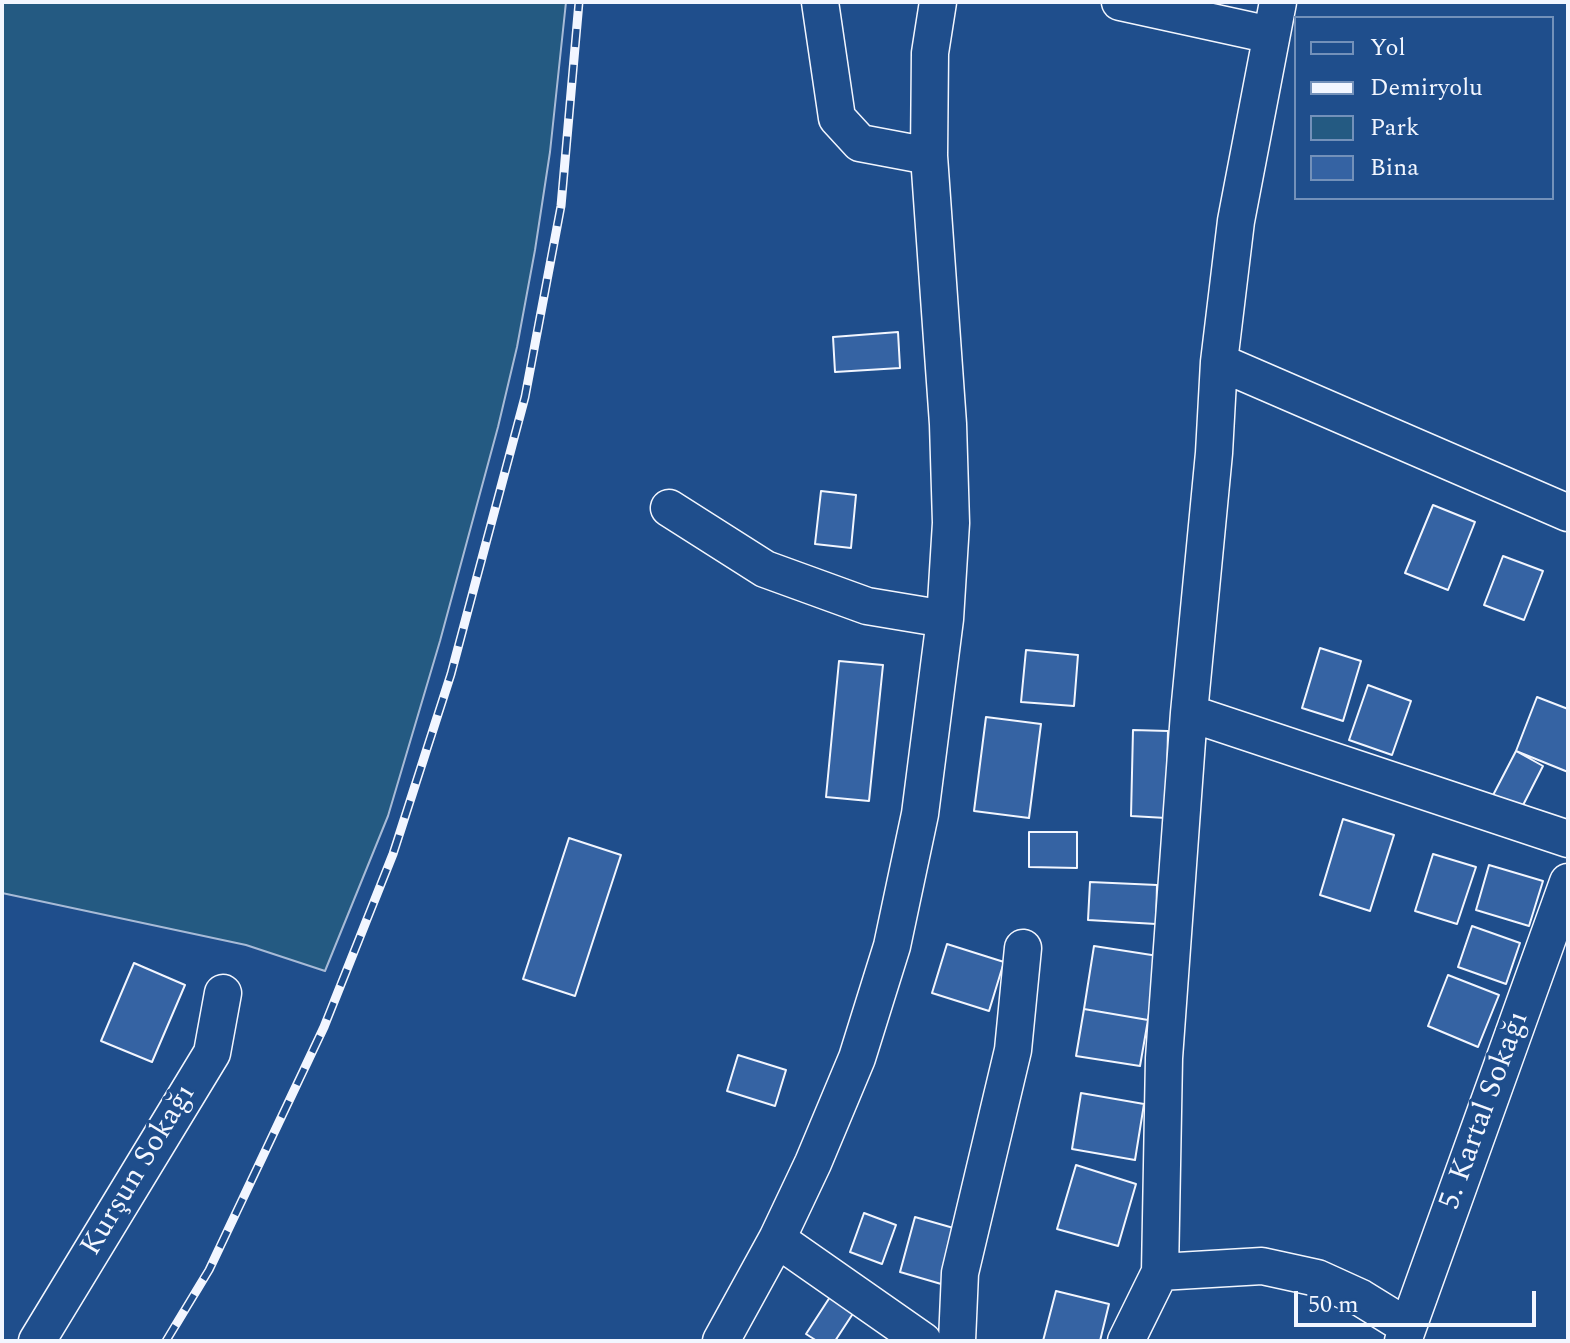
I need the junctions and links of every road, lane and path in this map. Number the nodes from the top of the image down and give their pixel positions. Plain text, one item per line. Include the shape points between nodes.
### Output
1 (820, 2) edge
2 (938, 2) edge
3 (1120, 2) edge
4 (1274, 19) edge
5 (929, 156) junction
6 (1219, 362) junction
7 (669, 508) dead end
8 (1568, 513) edge
9 (945, 619) junction
10 (1189, 713) junction
11 (1568, 839) edge
12 (1568, 882) edge
13 (1023, 948) dead end
14 (223, 993) dead end
15 (777, 1239) junction
16 (1160, 1272) junction
17 (1406, 1334) edge
18 (37, 1341) edge
19 (721, 1341) edge
20 (923, 1341) edge
21 (957, 1341) edge
22 (1126, 1341) edge

1 - 5 street via 837,118 860,143
2 - 5 street via 930,53
3 - 4 street
4 - 6 street via 1236,221
5 - 9 street via 951,523
6 - 8 street
6 - 10 street
7 - 9 street via 765,569 867,606
9 - 15 street via 920,814 892,946 857,1058
10 - 11 street
10 - 16 street via 1164,1058
12 - 17 street, 5. Kartal Sokağı
13 - 21 street via 1013,1050 960,1273
14 - 18 street, Kurşun Sokağı via 212,1053
15 - 19 street
15 - 20 street
16 - 17 street via 1262,1266 1317,1278 1361,1298
16 - 22 street

